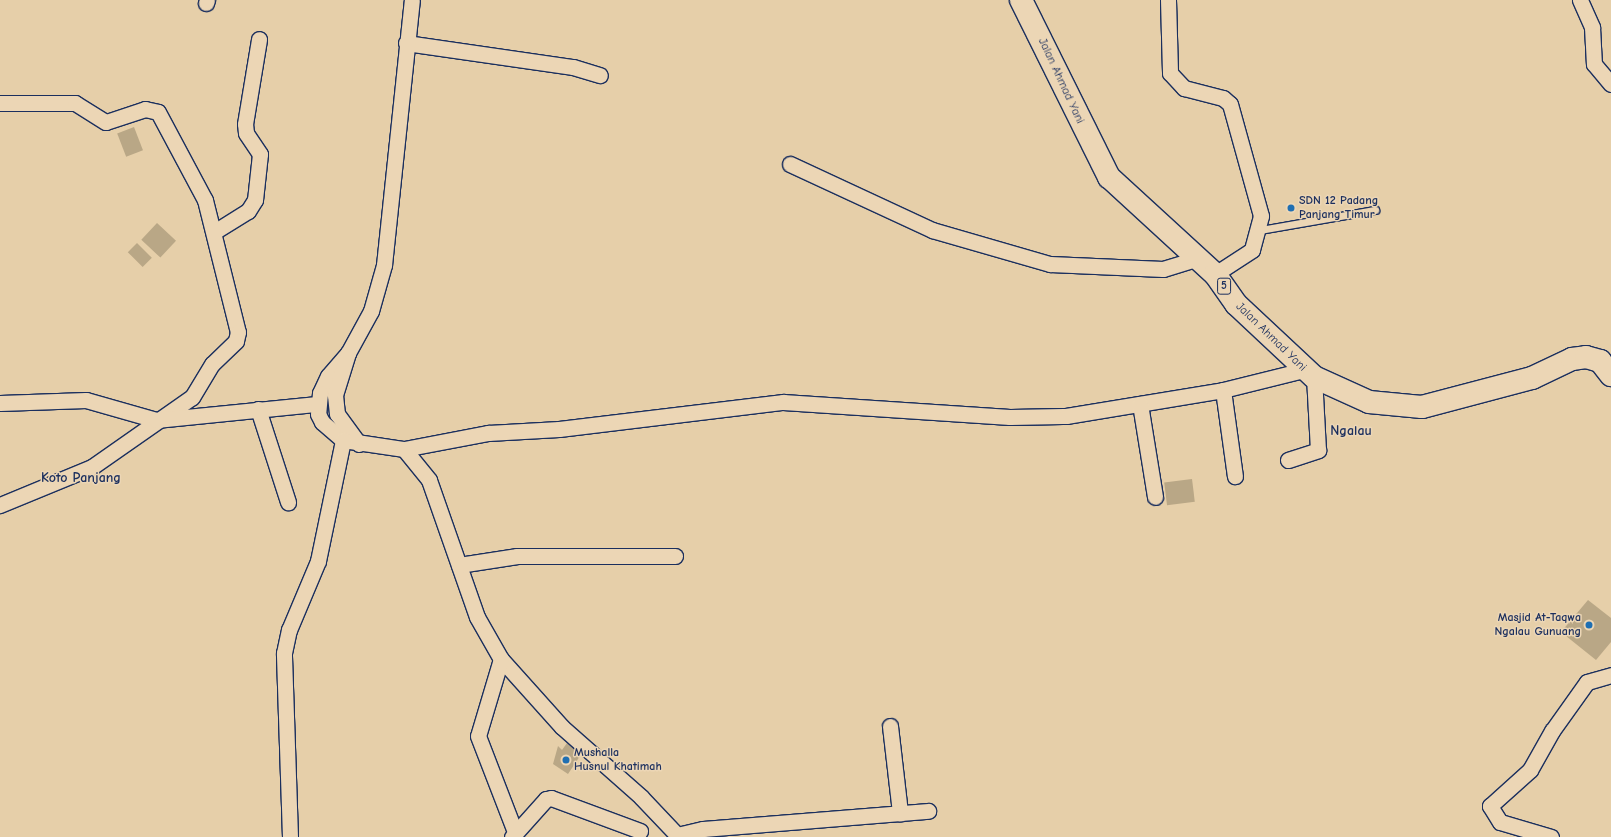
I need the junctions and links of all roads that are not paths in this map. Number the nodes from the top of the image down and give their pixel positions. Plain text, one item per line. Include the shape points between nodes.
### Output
1 (412, 0) edge
2 (1021, 0) edge
3 (1168, 0) edge
4 (1580, 0) edge
5 (259, 39) dead end
6 (406, 43) junction
7 (600, 75) dead end
8 (1611, 84) edge
9 (0, 103) edge
10 (790, 164) dead end
11 (1375, 210) dead end
12 (1260, 230) junction
13 (214, 232) junction
14 (1199, 258) junction
15 (1215, 274) junction
16 (348, 354) junction
17 (1309, 374) junction
18 (1611, 375) edge
19 (1223, 390) junction
20 (0, 403) edge
21 (317, 404) junction
22 (1140, 404) junction
23 (258, 410) junction
24 (156, 420) junction
25 (343, 440) junction
26 (359, 444) junction
27 (404, 449) junction
28 (1288, 460) dead end
29 (1235, 476) dead end
30 (1155, 497) dead end
31 (288, 502) dead end
32 (0, 505) edge
33 (675, 556) dead end
34 (459, 565) junction
35 (501, 659) junction
36 (1611, 675) edge
37 (890, 726) dead end
38 (928, 811) dead end
39 (900, 814) junction
40 (660, 816) junction
41 (514, 834) edge
42 (637, 834) edge
43 (678, 836) edge
44 (290, 837) edge
45 (1551, 837) edge

1 - 6 street
2 - 14 highway, Jalan Ahmad Yani / 5 via 1109,178
3 - 12 street via 1170,73 1184,88 1223,98 1230,104 1261,216
4 - 8 street via 1592,27 1594,64
5 - 13 street via 245,124 246,133 260,154 255,200 248,211
6 - 7 street via 573,66
6 - 16 street via 388,246 371,311
9 - 13 street via 75,103 106,122 152,109 158,112 206,200
10 - 14 street via 932,230 1050,264 1163,269
11 - 12 lane
12 - 15 street via 1248,254
13 - 24 street via 237,337 212,364 197,393
14 - 15 highway, Jalan Ahmad Yani / 5
15 - 17 highway, Jalan Ahmad Yani / 5 via 1236,304
16 - 21 street via 328,376
16 - 26 street via 335,395 337,414
17 - 18 highway, Jalan Ahmad Yani / 5 via 1369,402 1422,406 1532,378 1572,360 1594,358
17 - 19 street
17 - 28 street via 1318,450
19 - 22 street
19 - 29 street
20 - 24 street via 86,400
21 - 23 street
21 - 25 street via 322,422
22 - 27 street via 1066,416 1010,416 783,402 559,429 488,434
22 - 30 street
23 - 24 street
23 - 31 street
24 - 32 street via 92,467
25 - 26 street
25 - 44 street via 318,561 288,630 284,653
26 - 27 street
27 - 34 street via 429,480
33 - 34 street via 517,556
34 - 35 street via 477,617
35 - 40 street via 562,727
35 - 41 street via 478,736
36 - 45 street via 1587,682 1530,770 1490,806 1500,822
37 - 39 street
38 - 39 street
39 - 43 street via 703,829
40 - 42 street
40 - 43 street
41 - 42 street via 546,799 551,798

